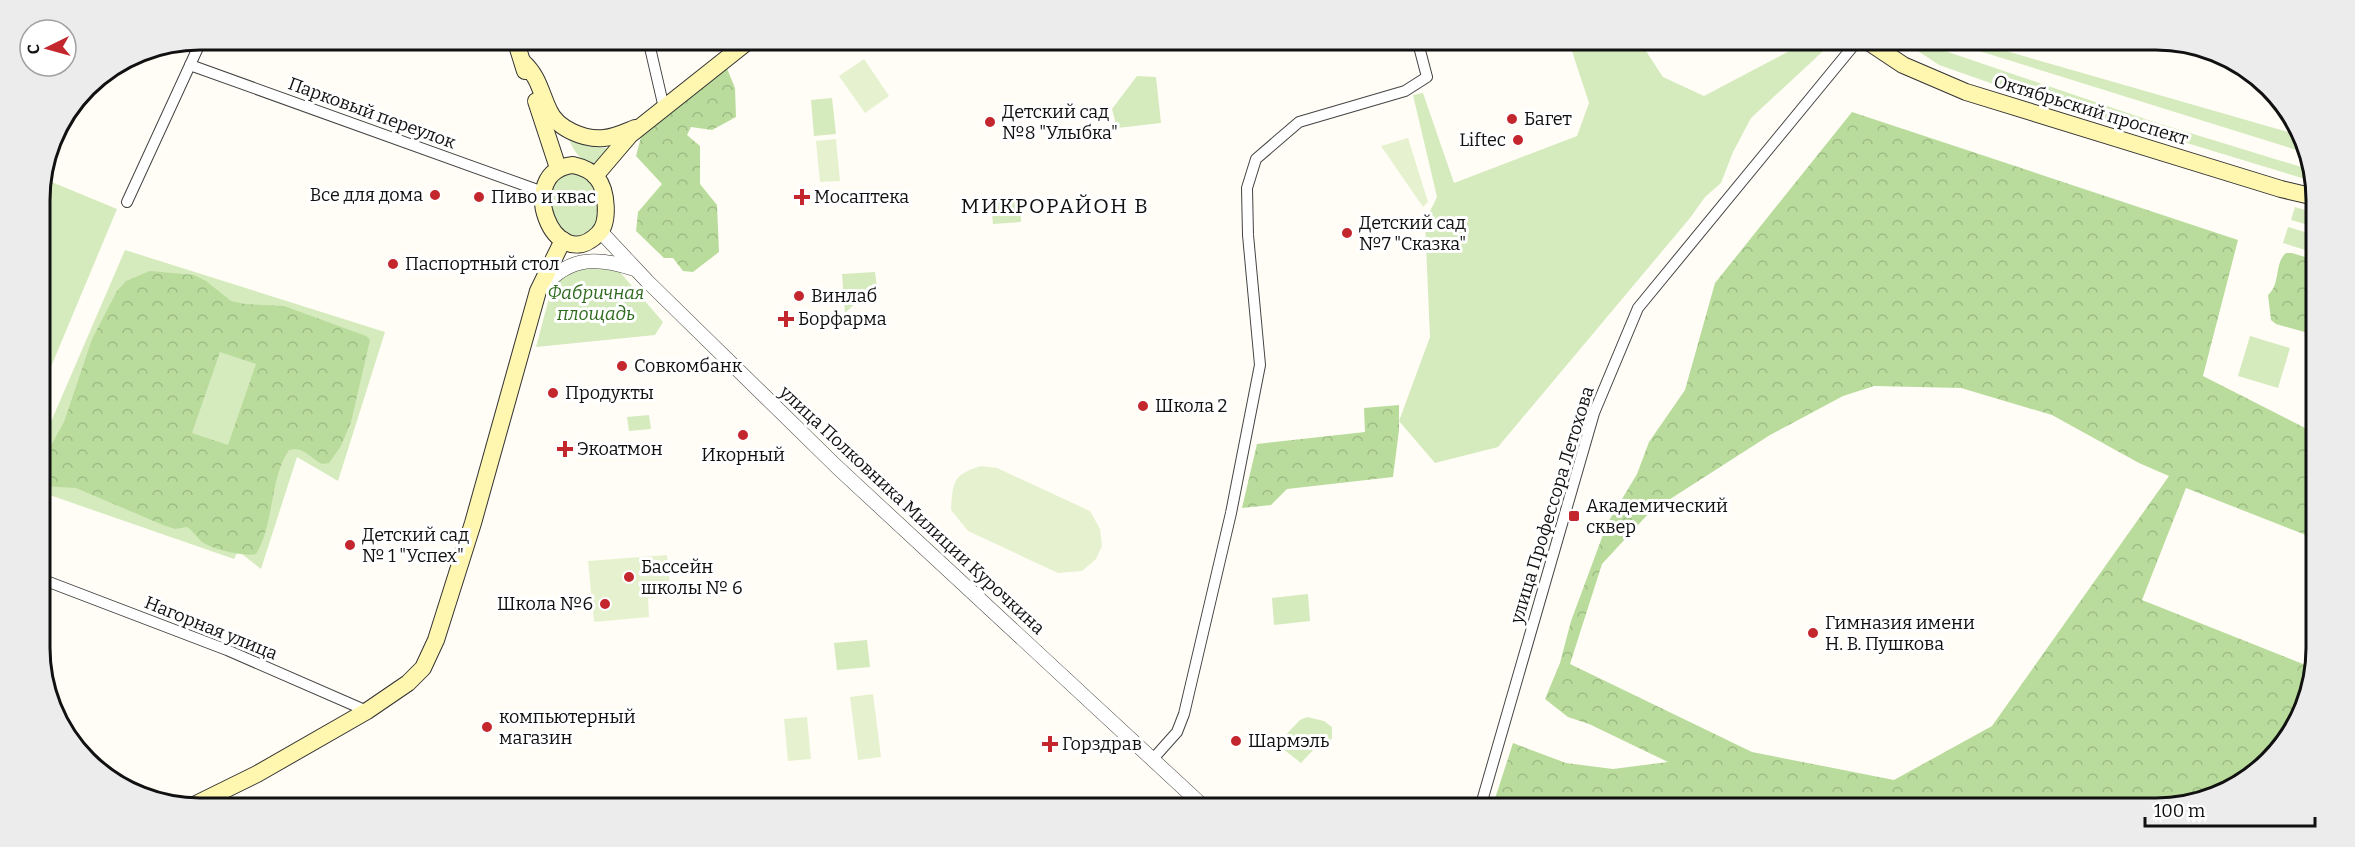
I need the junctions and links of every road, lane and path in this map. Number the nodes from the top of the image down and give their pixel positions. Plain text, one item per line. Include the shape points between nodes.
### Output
1 (197, 50) edge
2 (519, 50) edge
3 (651, 50) edge
4 (737, 50) edge
5 (1420, 50) edge
6 (1850, 50) edge
7 (1880, 50) edge
8 (523, 62) junction
9 (190, 65) junction
10 (664, 108) junction
11 (644, 124) junction
12 (558, 168) junction
13 (596, 176) junction
14 (543, 192) junction
15 (2306, 195) edge
16 (127, 202) dead end
17 (601, 232) junction
18 (562, 240) junction
19 (636, 270) junction
20 (538, 291) junction
21 (50, 582) edge
22 (367, 711) junction
23 (1152, 760) junction
24 (1193, 797) edge
25 (1483, 797) edge
26 (208, 798) edge

1 - 9 street
2 - 8 main road
3 - 10 street
4 - 10 main road
5 - 23 street via 1427,77 1405,91 1299,122 1256,159 1247,188 1260,364 1231,513 1184,714 1177,732
6 - 25 street, улица Профессора Летохова via 1638,308 1593,413
7 - 15 main road, Октябрьский проспект via 1903,66 1966,92
8 - 11 main road via 533,72 550,114 572,132 601,138
8 - 12 main road
9 - 14 street, Парковый переулок
9 - 16 street
10 - 11 main road
11 - 13 main road
12 - 13 main road via 573,165
12 - 14 main road
13 - 17 main road via 606,213
14 - 18 main road via 549,226
17 - 18 main road via 588,243
17 - 19 street, улица Полковника Милиции Курочкина
18 - 20 main road
19 - 20 street via 598,260 582,262 556,273
19 - 23 street, улица Полковника Милиции Курочкина via 837,466
20 - 22 main road via 434,647 416,675
21 - 22 street, Нагорная улица via 227,650
22 - 26 main road
23 - 24 street, улица Полковника Милиции Курочкина

